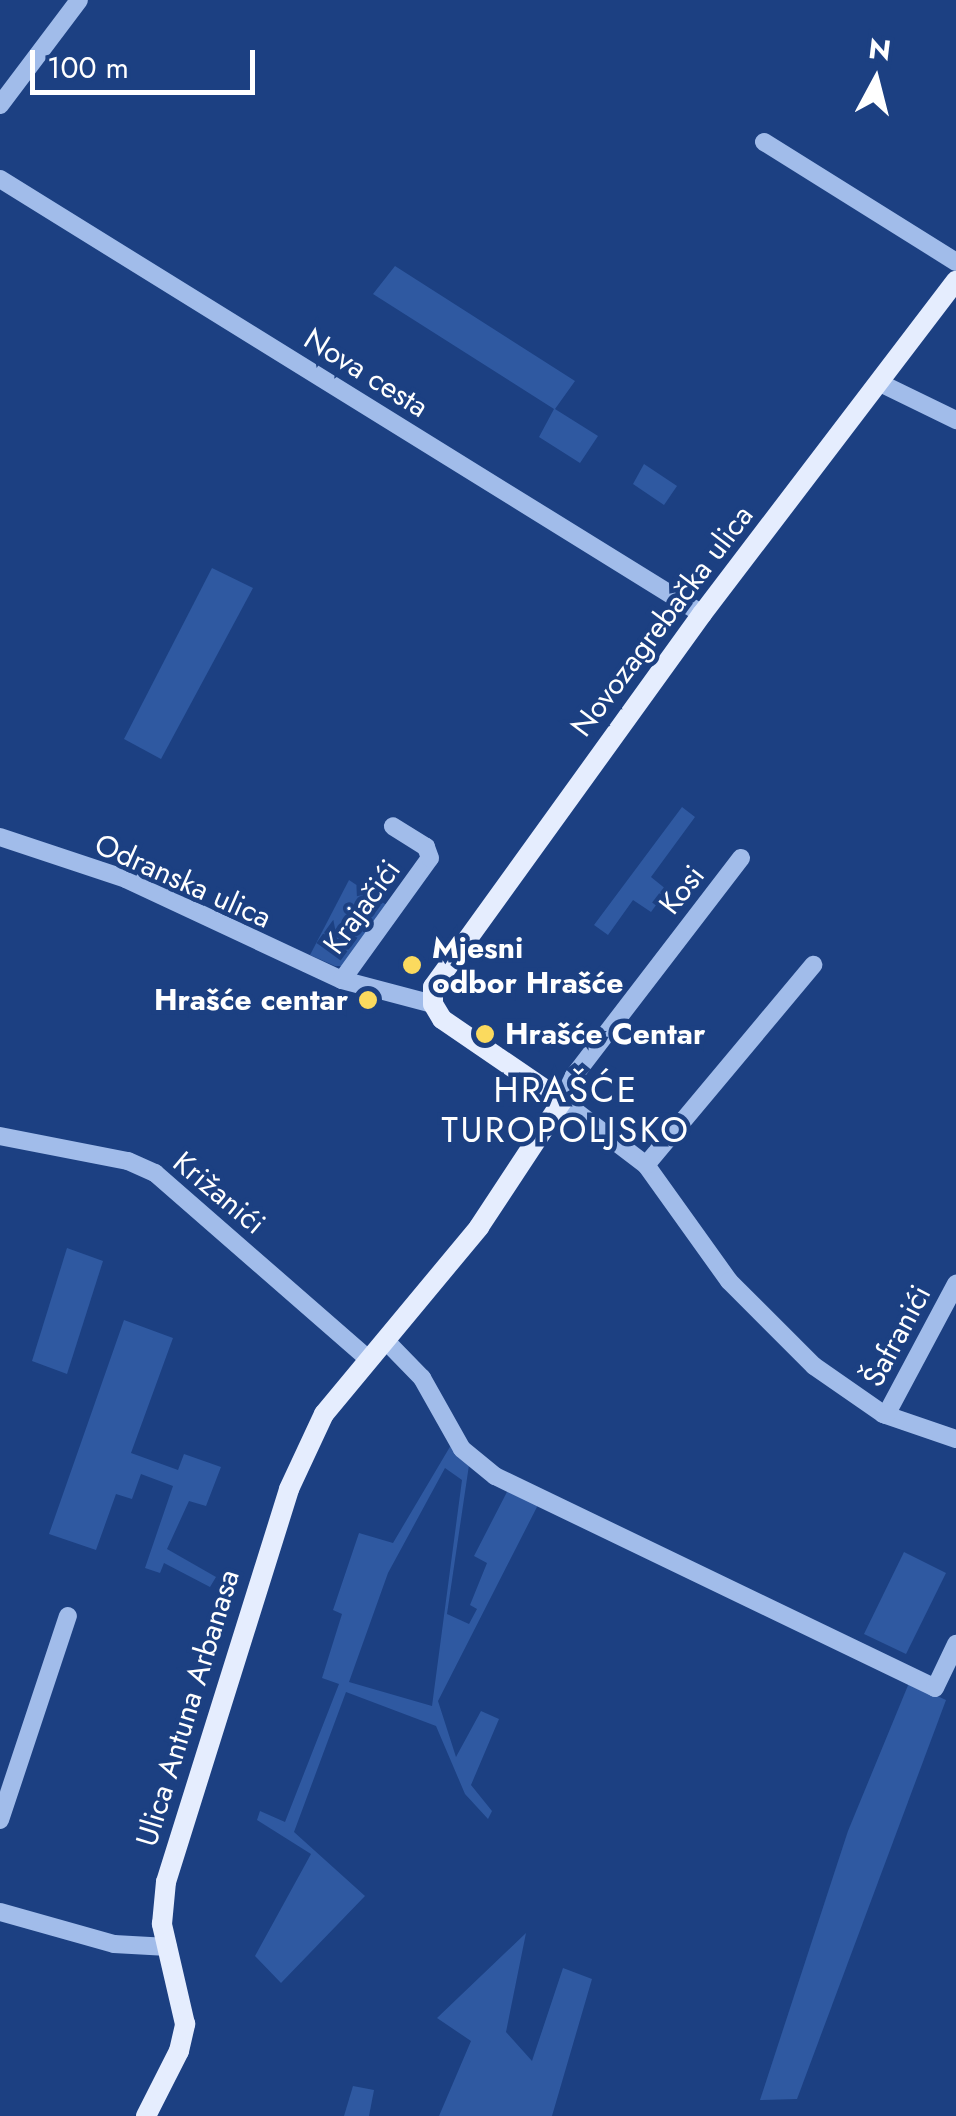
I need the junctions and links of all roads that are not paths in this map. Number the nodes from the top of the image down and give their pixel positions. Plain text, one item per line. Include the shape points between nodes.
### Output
1 (80, 0) edge
2 (0, 104) edge
3 (764, 142) dead end
4 (0, 179) edge
5 (956, 262) edge
6 (956, 281) edge
7 (880, 383) junction
8 (956, 420) edge
9 (702, 614) junction
10 (393, 826) dead end
11 (0, 837) edge
12 (741, 858) dead end
13 (814, 966) dead end
14 (342, 980) junction
15 (433, 1004) junction
16 (562, 1101) junction
17 (0, 1136) edge
18 (646, 1165) junction
19 (956, 1284) edge
20 (386, 1341) junction
21 (368, 1359) junction
22 (886, 1415) junction
23 (956, 1439) edge
24 (68, 1616) dead end
25 (956, 1644) edge
26 (0, 1820) edge
27 (0, 1912) edge
28 (168, 1946) junction
29 (146, 2116) edge

1 - 2 street
3 - 5 street
4 - 9 street, Nova cesta
6 - 7 main road, Novozagrebačka ulica
7 - 8 street
7 - 9 main road, Novozagrebačka ulica
9 - 15 main road, Novozagrebačka ulica via 440,975
10 - 14 street, Krajačići via 426,847 430,858
11 - 14 street, Odranska ulica via 126,879
12 - 16 street, Kosi via 574,1076
13 - 18 street
14 - 15 street, Odranska ulica
15 - 16 main road via 442,1019
16 - 18 street
16 - 20 main road, Ulica Antuna Arbanasa via 479,1227
17 - 21 street, Križanići via 128,1161 155,1173
18 - 22 street via 748,1304 831,1381
19 - 22 street, Šafranići
20 - 21 main road, Ulica Antuna Arbanasa
20 - 25 street via 428,1386 462,1449 495,1476 935,1688
21 - 28 main road, Ulica Antuna Arbanasa via 319,1424 281,1510 166,1882 162,1915
22 - 23 street
24 - 26 street
27 - 28 street via 114,1944
28 - 29 main road, Ulica Antuna Arbanasa via 184,2024 179,2051

